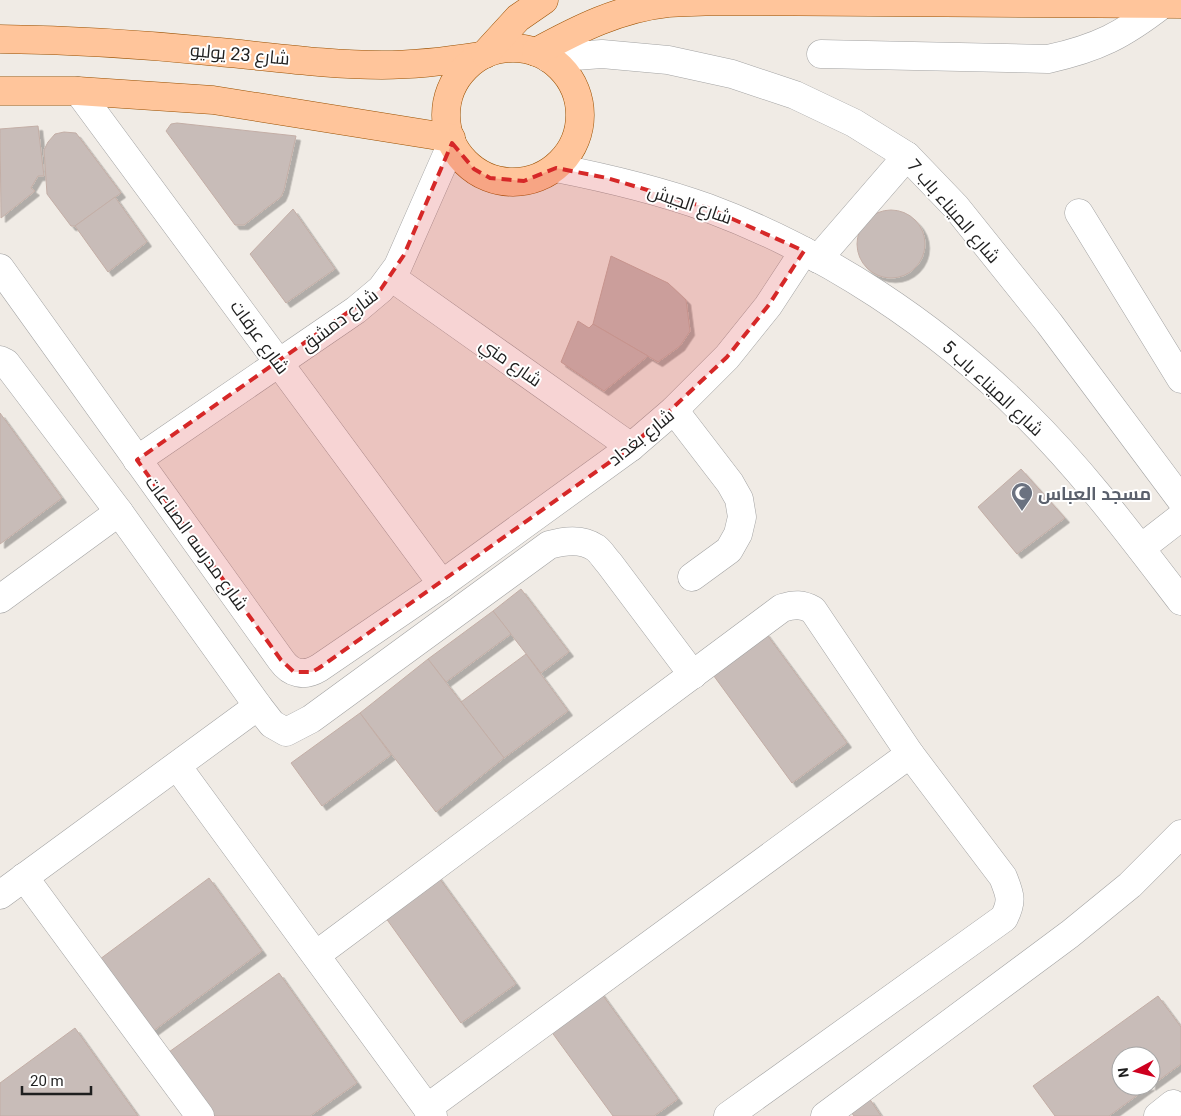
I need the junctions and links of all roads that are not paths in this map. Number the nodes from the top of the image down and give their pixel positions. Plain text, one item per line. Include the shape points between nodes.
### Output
1 (544, 0) edge
2 (1170, 3) edge
3 (0, 38) edge
4 (821, 54) dead end
5 (483, 55) junction
6 (542, 55) junction
7 (0, 90) edge
8 (78, 91) junction
9 (452, 140) junction
10 (907, 156) junction
11 (556, 168) junction
12 (1078, 213) dead end
13 (811, 255) junction
14 (0, 268) edge
15 (391, 277) junction
16 (0, 360) edge
17 (279, 363) junction
18 (1181, 379) edge
19 (674, 410) junction
20 (631, 447) junction
21 (138, 460) junction
22 (1181, 500) edge
23 (119, 512) junction
24 (1181, 517) edge
25 (1141, 548) junction
26 (692, 577) dead end
27 (442, 584) junction
28 (0, 599) edge
29 (1181, 601) edge
30 (693, 675) junction
31 (258, 706) junction
32 (910, 754) junction
33 (177, 766) junction
34 (1181, 834) edge
35 (24, 877) junction
36 (0, 895) edge
37 (316, 955) junction
38 (430, 1112) edge
39 (200, 1116) edge
40 (728, 1116) edge
41 (825, 1116) edge

1 - 5 main road via 518,18
2 - 4 street via 1110,40 1048,59
2 - 6 main road via 667,3 621,13 577,29
3 - 5 main road, شارع 23 يوليو via 140,45 381,65 431,63
5 - 6 main road via 519,48
5 - 9 main road via 463,72 451,92 447,123
6 - 10 street, شارع الميناء باب 7 via 602,54 668,60 732,74 795,95 854,123
6 - 11 main road via 570,80 580,110 574,141
7 - 8 main road
8 - 9 main road via 213,100
8 - 17 street, شارع عرفات
9 - 11 main road via 462,158 490,178 524,181
9 - 15 street, شارع دمشق via 404,255
10 - 13 street, شارع بغداد
10 - 22 street, شارع الميناء باب 7 via 956,207 1049,323
11 - 13 street, شارع الجيش via 632,185 699,205
12 - 18 street
13 - 19 street, شارع بغداد via 727,357
13 - 25 street, شارع الميناء باب 5 via 893,304 963,356 1026,414 1090,484
14 - 21 street, شارع مدرسه الصناعات
15 - 17 street, شارع دمشق via 369,300
15 - 20 street, شارع مني
16 - 23 street via 6,363
17 - 21 street, شارع دمشق
17 - 27 street, شارع عرفات
19 - 20 street, شارع بغداد
19 - 26 street via 730,483 739,499 742,516 738,534 729,550
20 - 27 street, شارع بغداد
21 - 27 street, شارع مدرسه الصناعات via 286,668 294,672 303,674 320,668
23 - 28 street
23 - 31 street
24 - 25 street
25 - 29 street, شارع الميناء باب 5
30 - 31 street via 596,548 578,541 563,541 549,545 297,727 286,732 272,724
30 - 32 street via 782,608 804,605 814,610
30 - 37 street
31 - 33 street
32 - 38 street
32 - 40 street via 1003,877 1010,906 1004,918
33 - 35 street
33 - 37 street
34 - 41 street via 1130,885 1070,934
35 - 36 street
35 - 39 street
37 - 38 street

